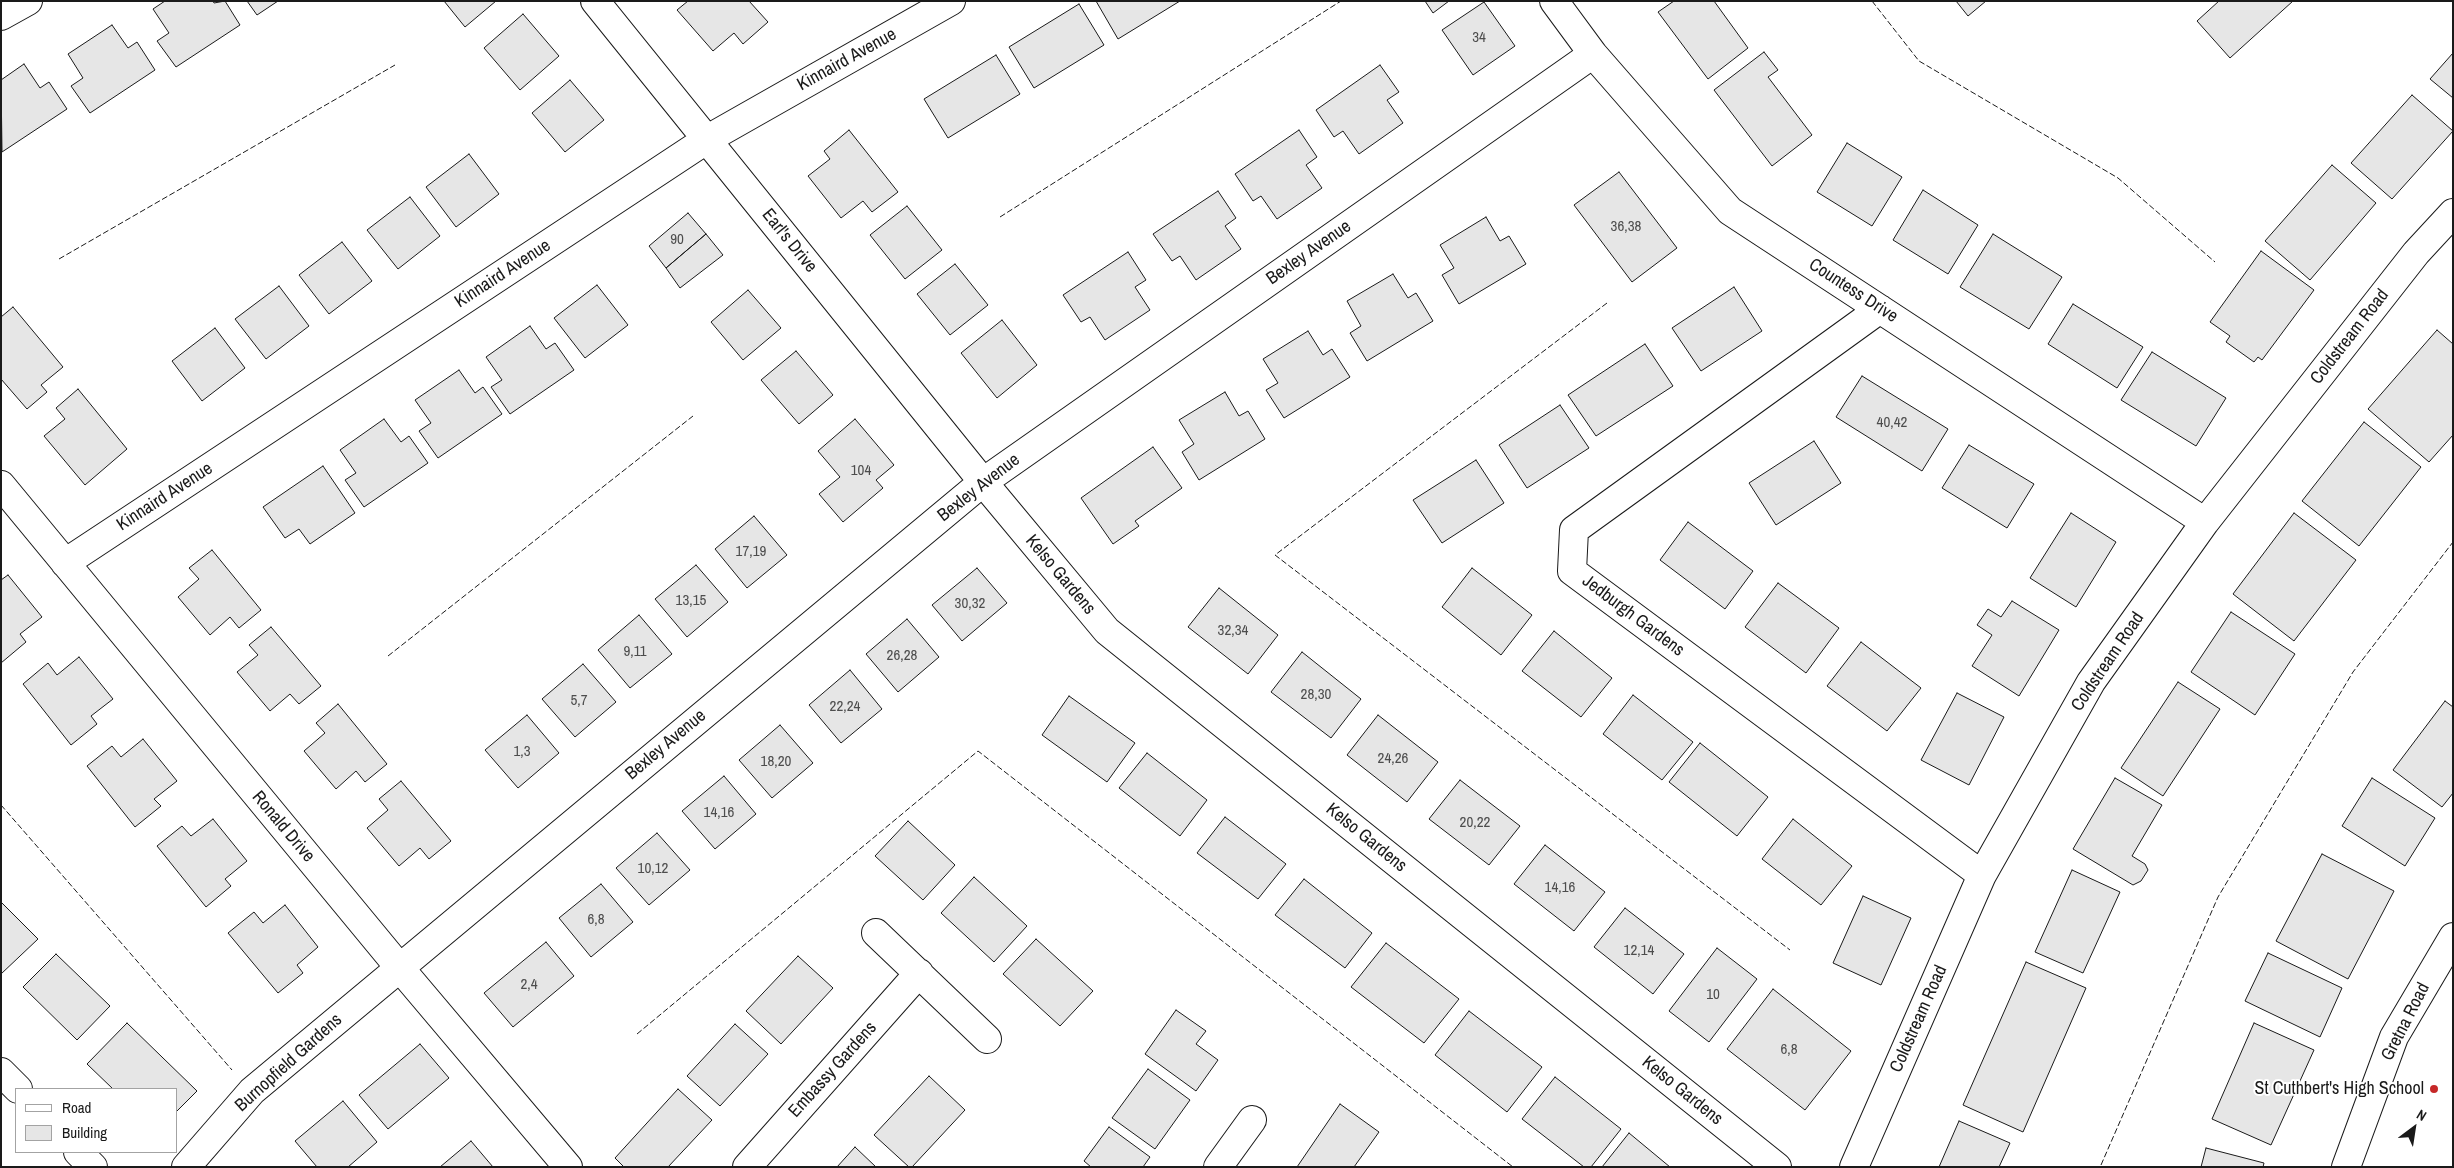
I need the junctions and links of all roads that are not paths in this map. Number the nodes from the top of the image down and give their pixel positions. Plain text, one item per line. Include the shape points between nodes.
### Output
1 (28, 1) edge
2 (595, 1) edge
3 (951, 1) edge
4 (1554, 1) edge
5 (1, 16) edge
6 (1593, 54) junction
7 (706, 140) junction
8 (2453, 213) edge
9 (1880, 309) junction
10 (983, 482) junction
11 (1, 485) edge
12 (2205, 522) junction
13 (65, 563) junction
14 (1982, 875) junction
15 (876, 933) dead end
16 (2453, 937) edge
17 (399, 967) junction
18 (919, 973) junction
19 (987, 1039) dead end
20 (1, 1072) edge
21 (17, 1088) edge
22 (1252, 1120) dead end
23 (79, 1153) edge
24 (93, 1167) edge
25 (186, 1167) edge
26 (568, 1167) edge
27 (747, 1167) edge
28 (1218, 1167) edge
29 (1777, 1167) edge
30 (1854, 1167) edge
31 (2346, 1167) edge

1 - 5 street
2 - 7 street, Earl's Drive
3 - 7 street, Kinnaird Avenue
4 - 6 street, Countess Drive
6 - 9 street, Countess Drive via 1730,211
6 - 10 street, Bexley Avenue
7 - 10 street, Earl's Drive
7 - 13 street, Kinnaird Avenue
8 - 12 street, Coldstream Road via 2410,260
9 - 12 street, Countess Drive
9 - 14 street, Jedburgh Gardens via 1574,530 1572,571
10 - 17 street, Bexley Avenue
10 - 29 street, Kelso Gardens via 1107,631
11 - 13 street, Ronald Drive
12 - 14 street, Coldstream Road via 2091,682
13 - 17 street, Ronald Drive
14 - 30 street, Coldstream Road
15 - 18 street
16 - 31 street, Gretna Road via 2394,1037
17 - 25 street, Burnopfield Gardens via 252,1091
17 - 26 street, Ronald Drive
18 - 19 street
18 - 27 street, Embassy Gardens
20 - 21 street
22 - 28 street
23 - 24 street

